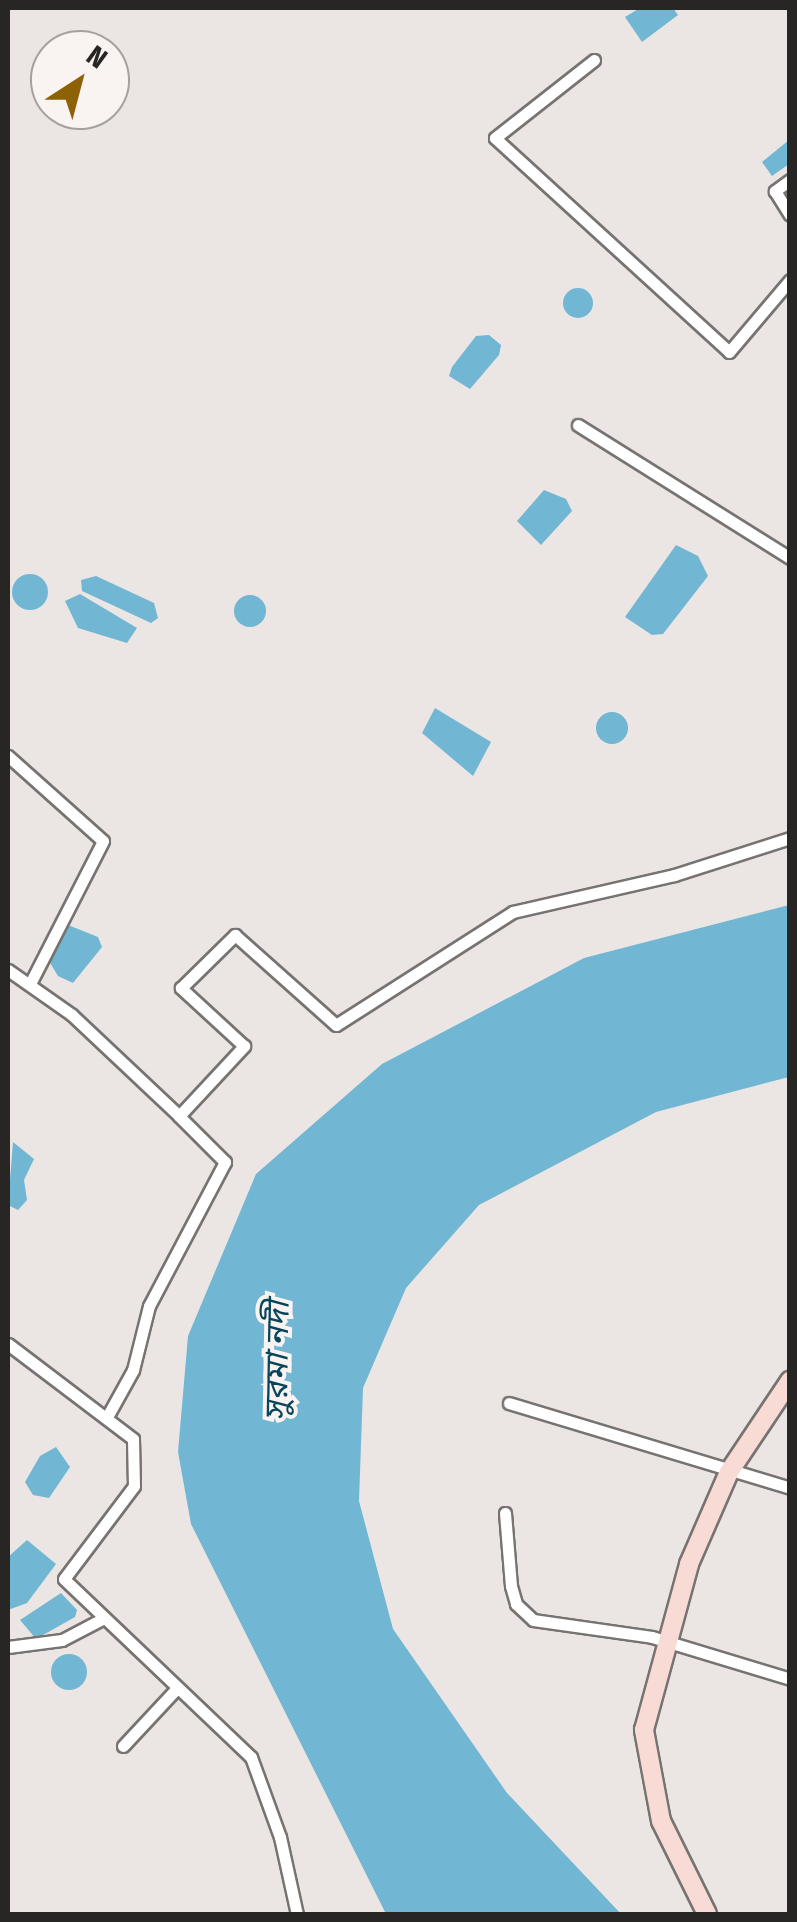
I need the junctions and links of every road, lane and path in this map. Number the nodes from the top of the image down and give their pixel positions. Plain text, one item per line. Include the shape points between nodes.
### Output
1 (594, 60) dead end
2 (790, 180) edge
3 (790, 216) edge
4 (790, 280) edge
5 (578, 424) dead end
6 (790, 558) edge
7 (8, 756) edge
8 (790, 838) edge
9 (8, 970) edge
10 (30, 982) junction
11 (179, 1116) junction
12 (8, 1344) edge
13 (790, 1380) edge
14 (509, 1404) dead end
15 (107, 1417) junction
16 (729, 1472) junction
17 (790, 1488) edge
18 (505, 1513) dead end
19 (102, 1620) junction
20 (663, 1642) junction
21 (8, 1647) edge
22 (790, 1678) edge
23 (177, 1688) junction
24 (123, 1746) dead end
25 (297, 1914) edge
26 (707, 1914) edge

1 - 4 street via 495,138 730,352
2 - 3 street via 776,199
5 - 6 street
7 - 10 street via 104,841
8 - 11 street via 674,875 513,912 336,1026 235,935 181,988 244,1046
9 - 10 street
10 - 11 street
11 - 15 street via 224,1162 149,1306 133,1370
12 - 15 street
13 - 16 street
14 - 16 street via 553,1412
15 - 19 street via 133,1438 134,1486 64,1579
16 - 17 street
16 - 20 street
18 - 20 street via 511,1586 516,1604 533,1620
19 - 21 street via 62,1640
19 - 23 street
20 - 22 street
20 - 26 street via 644,1730 649,1767 661,1820
23 - 24 street
23 - 25 street via 251,1757 280,1837

